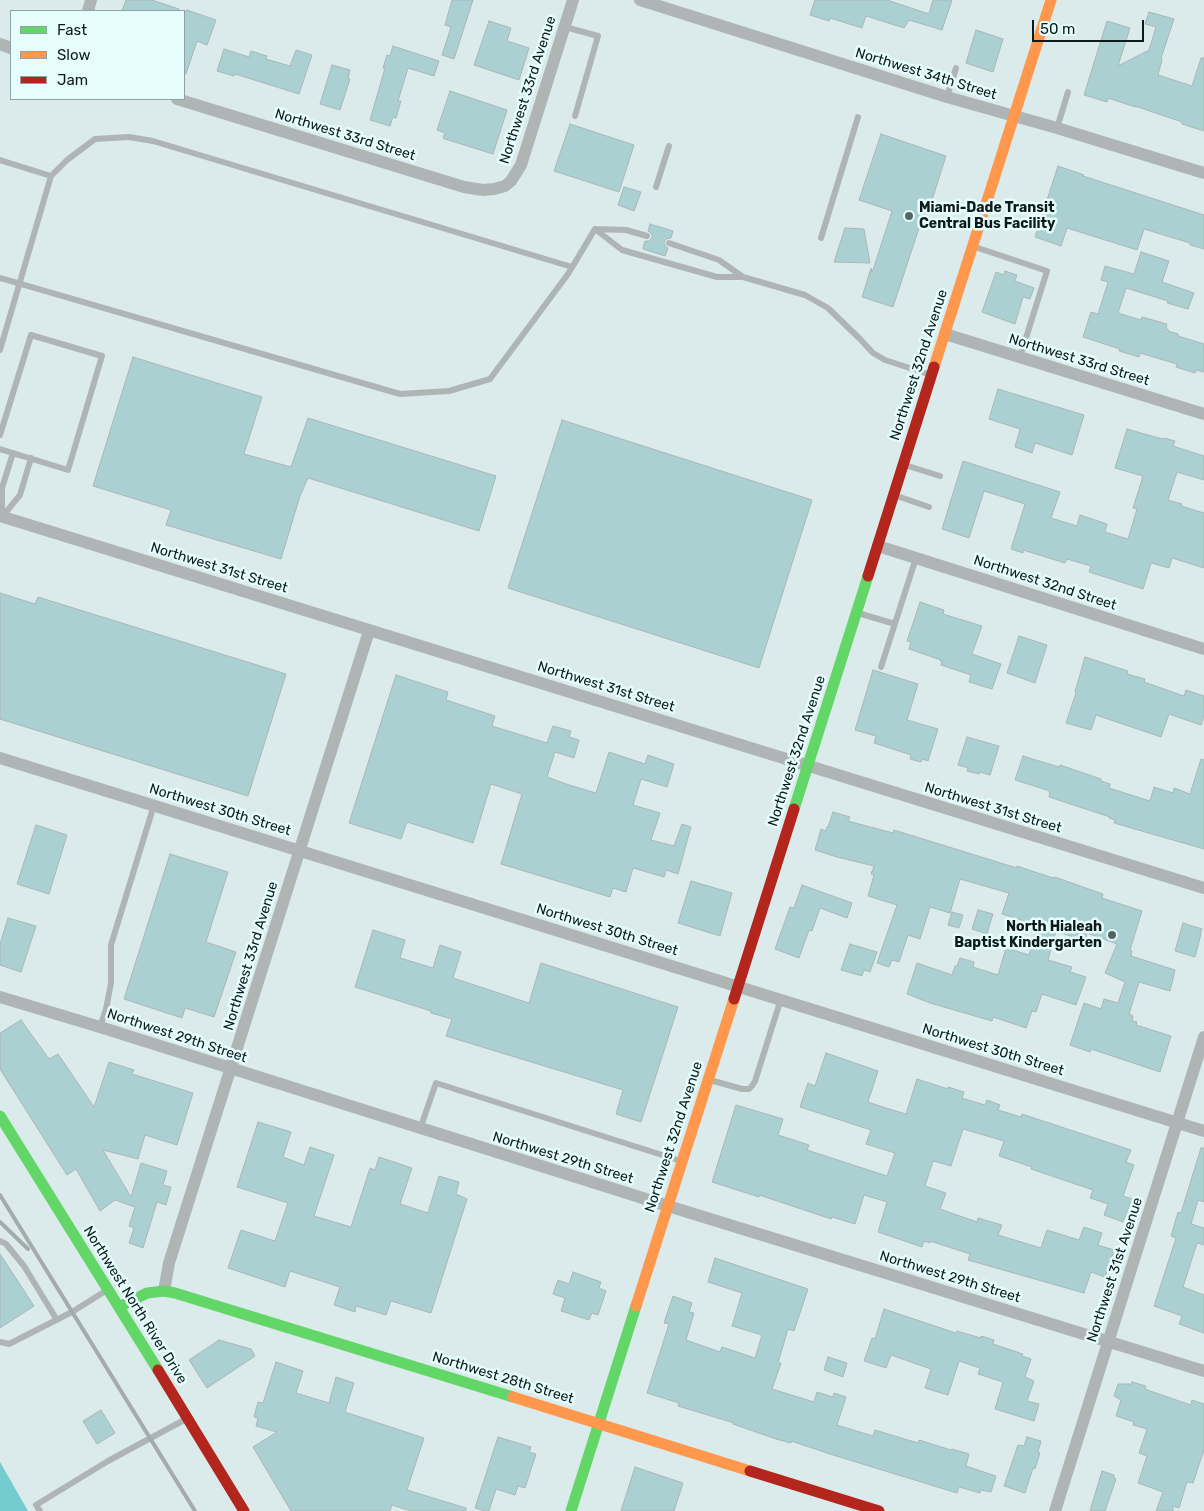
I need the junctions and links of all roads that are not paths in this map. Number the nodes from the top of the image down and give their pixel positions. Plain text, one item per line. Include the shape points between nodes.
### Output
1 (573, 0) edge
2 (640, 0) edge
3 (1051, 0) edge
4 (565, 26) junction
5 (956, 68) dead end
6 (1068, 92) dead end
7 (947, 97) junction
8 (180, 100) edge
9 (574, 116) dead end
10 (1014, 116) junction
11 (858, 117) dead end
12 (1057, 128) junction
13 (669, 146) dead end
14 (0, 160) edge
15 (1204, 173) edge
16 (51, 176) junction
17 (505, 186) joint
18 (656, 188) dead end
19 (595, 229) junction
20 (647, 236) dead end
21 (821, 238) dead end
22 (669, 243) dead end
23 (973, 246) junction
24 (572, 267) junction
25 (743, 277) junction
26 (0, 278) edge
27 (18, 284) junction
28 (945, 334) junction
29 (0, 350) edge
30 (1020, 357) junction
31 (932, 375) junction
32 (1204, 414) edge
33 (0, 435) edge
34 (0, 449) edge
35 (13, 453) junction
36 (31, 458) junction
37 (903, 464) junction
38 (940, 476) dead end
39 (893, 494) junction
40 (929, 507) dead end
41 (1, 516) edge
42 (878, 546) junction
43 (916, 558) junction
44 (856, 612) junction
45 (895, 624) junction
46 (369, 630) junction
47 (1204, 649) edge
48 (881, 667) dead end
49 (0, 758) edge
50 (808, 766) junction
51 (154, 805) junction
52 (300, 850) junction
53 (1204, 888) edge
54 (738, 986) junction
55 (0, 997) edge
56 (781, 999) junction
57 (100, 1027) junction
58 (1204, 1037) edge
59 (231, 1069) junction
60 (708, 1079) junction
61 (0, 1116) edge
62 (1177, 1122) junction
63 (420, 1129) junction
64 (1204, 1131) edge
65 (682, 1162) junction
66 (668, 1206) junction
67 (0, 1241) edge
68 (108, 1289) junction
69 (164, 1291) junction
70 (120, 1307) junction
71 (57, 1320) junction
72 (1108, 1341) junction
73 (0, 1342) edge
74 (1204, 1370) edge
75 (187, 1418) junction
76 (599, 1423) junction
77 (40, 1511) edge
78 (244, 1511) edge
79 (571, 1511) edge
80 (879, 1511) edge
81 (1055, 1511) edge

1 - 4 street, Northwest 33rd Avenue
2 - 7 street, Northwest 34th Street
3 - 10 main road, Northwest 32nd Avenue
4 - 9 lane via 598,36
4 - 17 street, Northwest 33rd Avenue via 524,156 517,173
5 - 7 lane
6 - 12 lane
7 - 10 street, Northwest 34th Street
8 - 17 street, Northwest 33rd Street via 464,187 483,190
10 - 12 street, Northwest 34th Street
10 - 23 main road, Northwest 32nd Avenue
11 - 21 lane
12 - 15 street, Northwest 34th Street
13 - 18 lane
14 - 16 lane
16 - 24 lane via 95,139 129,137 153,141
16 - 27 lane
19 - 20 lane via 626,230
19 - 24 lane
19 - 25 lane via 622,250 716,277
22 - 25 lane via 719,260
23 - 28 main road, Northwest 32nd Avenue
23 - 30 lane via 1047,271
24 - 27 lane via 490,379 449,391 400,394
25 - 31 lane via 805,295 828,308 884,360
26 - 27 lane
27 - 29 lane
28 - 30 street, Northwest 33rd Street
28 - 31 main road, Northwest 32nd Avenue
30 - 32 street, Northwest 33rd Street
31 - 37 main road, Northwest 32nd Avenue
33 - 36 lane via 32,335 102,356 68,470
34 - 35 lane
35 - 36 lane
35 - 41 lane via 2,488
36 - 41 lane via 20,495
37 - 38 lane
37 - 39 main road, Northwest 32nd Avenue
39 - 40 lane
39 - 42 main road, Northwest 32nd Avenue
41 - 46 street, Northwest 31st Street
42 - 43 street, Northwest 32nd Street
42 - 44 main road, Northwest 32nd Avenue
43 - 45 lane
43 - 47 street, Northwest 32nd Street
44 - 45 lane
44 - 50 main road, Northwest 32nd Avenue
45 - 48 lane
46 - 50 street, Northwest 31st Street
46 - 52 street, Northwest 33rd Avenue
49 - 51 street, Northwest 30th Street
50 - 53 street, Northwest 31st Street
50 - 54 main road, Northwest 32nd Avenue
51 - 52 street, Northwest 30th Street
51 - 57 lane via 111,945 111,983
52 - 54 street, Northwest 30th Street
52 - 59 street, Northwest 33rd Avenue
54 - 56 street, Northwest 30th Street
54 - 60 main road, Northwest 32nd Avenue
55 - 57 street, Northwest 29th Street
56 - 60 lane via 752,1086 742,1090
56 - 62 street, Northwest 30th Street
57 - 59 street, Northwest 29th Street
58 - 62 street, Northwest 31st Avenue
59 - 63 street, Northwest 29th Street
59 - 69 street, Northwest 33rd Avenue via 169,1263
60 - 65 main road, Northwest 32nd Avenue
61 - 68 main road, Northwest North River Drive
62 - 64 street, Northwest 30th Street
62 - 72 street, Northwest 31st Avenue
63 - 65 lane via 436,1083
63 - 66 street, Northwest 29th Street
65 - 66 main road, Northwest 32nd Avenue
66 - 72 street, Northwest 29th Street
66 - 76 main road, Northwest 32nd Avenue
67 - 71 lane via 24,1266
68 - 70 main road, Northwest North River Drive
68 - 71 lane
69 - 70 main road, Northwest 28th Street via 147,1293
69 - 76 main road, Northwest 28th Street
70 - 75 main road, Northwest North River Drive
71 - 73 lane via 9,1344
72 - 74 street, Northwest 29th Street
72 - 81 street, Northwest 31st Avenue
75 - 77 lane via 36,1505
75 - 78 main road, Northwest North River Drive
76 - 79 main road, Northwest 32nd Avenue
76 - 80 main road, Northwest 28th Street

